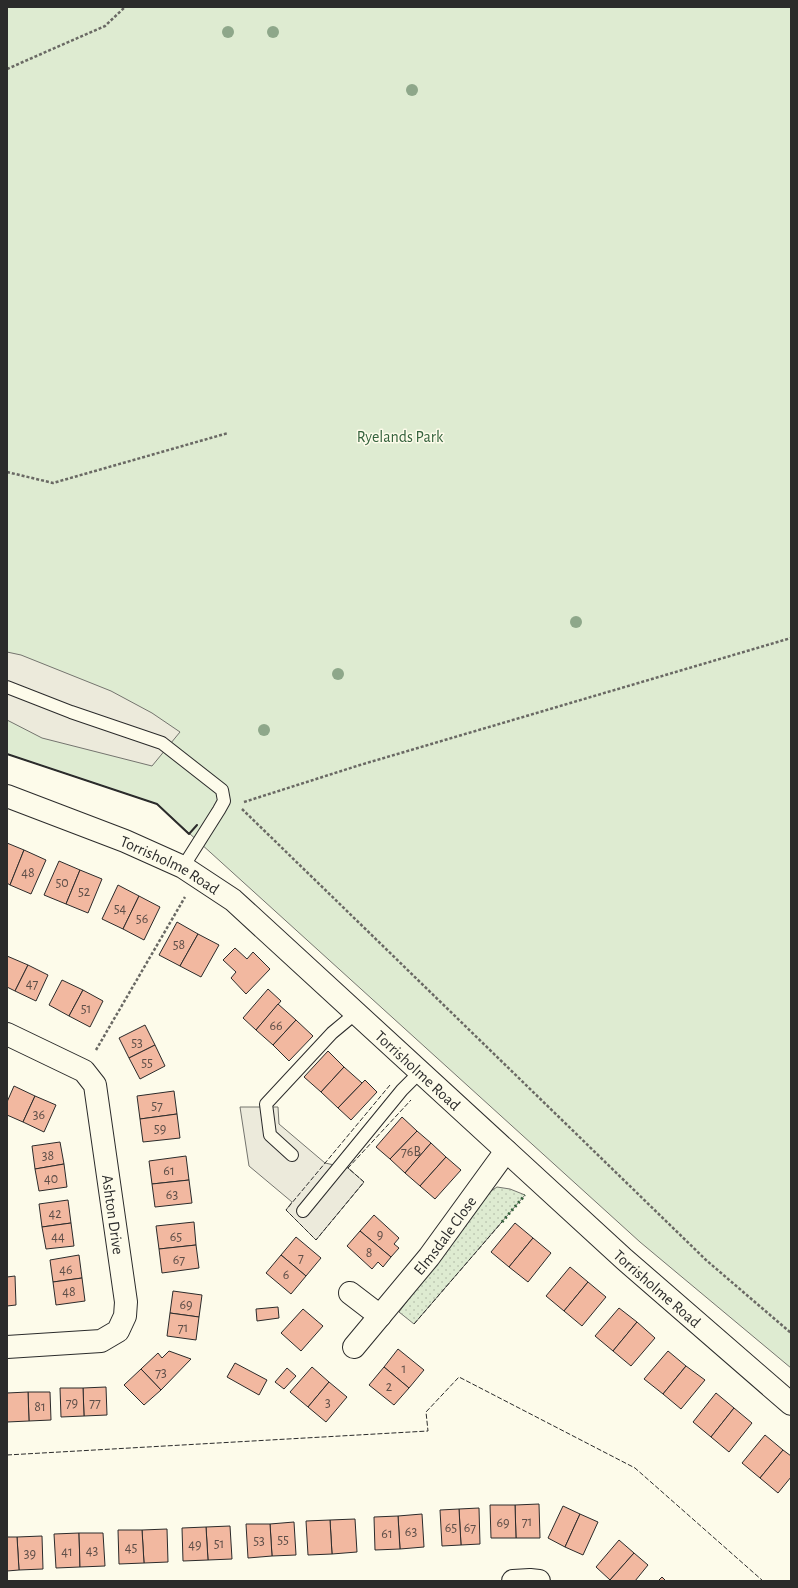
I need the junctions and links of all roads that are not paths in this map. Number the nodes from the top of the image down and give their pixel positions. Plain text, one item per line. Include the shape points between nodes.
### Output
1 (7, 687) edge
2 (7, 796) edge
3 (190, 872) junction
4 (356, 1013) junction
5 (7, 1034) edge
6 (420, 1072) junction
7 (506, 1151) junction
8 (292, 1155) dead end
9 (303, 1211) dead end
10 (350, 1293) dead end
11 (380, 1316) junction
12 (7, 1347) edge
13 (354, 1347) dead end
14 (791, 1404) edge
15 (512, 1581) edge
16 (539, 1581) edge

1 - 3 lane via 162,743 222,790 224,801
2 - 3 main road, Torrisholme Road via 125,841
3 - 4 main road, Torrisholme Road via 233,900
4 - 6 main road, Torrisholme Road
4 - 8 lane via 332,1033 266,1104 270,1135
5 - 12 main road, Ashton Drive via 84,1071 94,1085 126,1302 125,1316 118,1331 101,1341
6 - 7 main road, Torrisholme Road
6 - 9 lane via 402,1090
7 - 11 main road, Elmsdale Close via 429,1257
7 - 14 main road, Torrisholme Road via 624,1260
10 - 11 main road
11 - 13 main road, Elmsdale Close
15 - 16 main road

